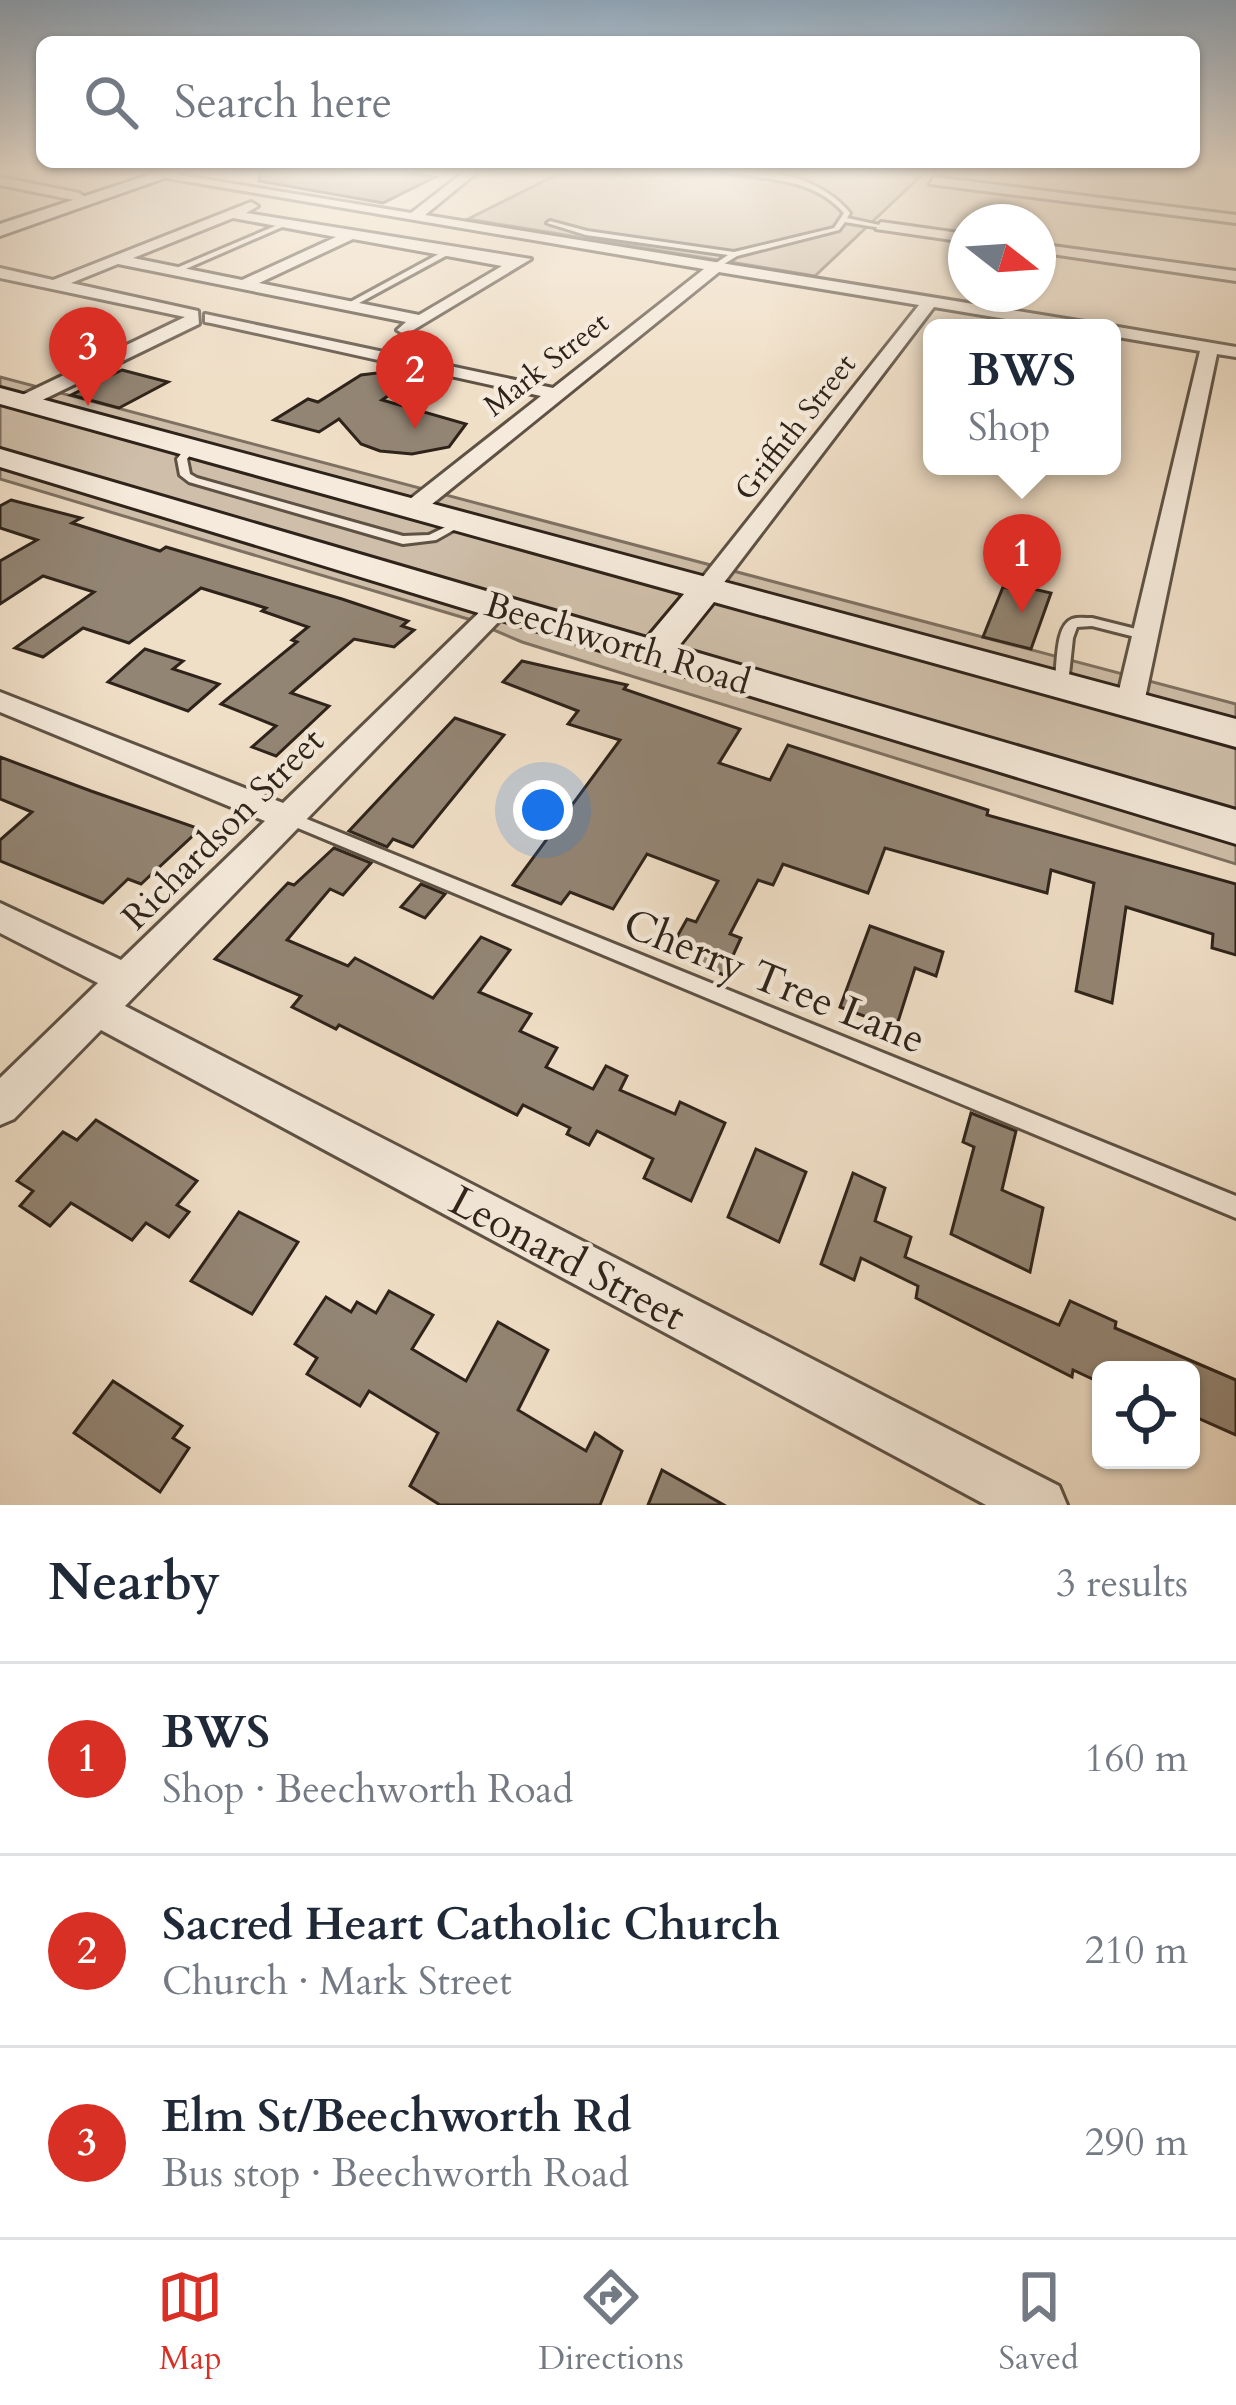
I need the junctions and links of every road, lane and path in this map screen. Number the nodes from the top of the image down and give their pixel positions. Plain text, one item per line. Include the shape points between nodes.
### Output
1 (169, 239) edge
2 (249, 239) edge
3 (343, 239) edge
4 (374, 239) edge
5 (544, 239) edge
6 (586, 239) edge
7 (630, 239) edge
8 (801, 239) edge
9 (384, 241) junction
10 (365, 250) dead end
11 (1056, 251) edge
12 (449, 252) junction
13 (734, 254) junction
14 (118, 260) junction
15 (515, 264) junction
16 (716, 267) junction
17 (171, 272) junction
18 (0, 273) edge
19 (1236, 276) edge
20 (309, 278) dead end
21 (53, 285) junction
22 (252, 286) junction
23 (281, 292) junction
24 (930, 302) junction
25 (345, 307) junction
26 (202, 316) junction
27 (1035, 319) edge
28 (422, 320) junction
29 (1121, 333) edge
30 (1210, 347) junction
31 (1236, 352) edge
32 (366, 353) junction
33 (556, 394) junction
34 (8, 407) edge
35 (191, 448) junction
36 (0, 458) edge
37 (413, 508) junction
38 (462, 522) junction
39 (707, 588) junction
40 (499, 607) junction
41 (1148, 636) junction
42 (655, 652) junction
43 (1061, 684) junction
44 (0, 701) edge
45 (1130, 703) junction
46 (1236, 733) edge
47 (287, 817) junction
48 (1236, 827) edge
49 (0, 917) edge
50 (111, 994) junction
51 (0, 1106) edge
52 (1236, 1208) edge
53 (1040, 1505) edge

1 - 14 street
2 - 17 lane
3 - 22 street
4 - 9 street
5 - 15 street
6 - 16 street
7 - 13 lane
8 - 13 lane
9 - 10 street
9 - 12 street
11 - 19 street
12 - 15 street
12 - 25 lane
13 - 16 lane
14 - 17 street
14 - 21 street
15 - 28 street
16 - 24 street
16 - 33 street, Mark Street
17 - 22 street
18 - 21 street
20 - 23 street
21 - 26 street
22 - 23 street
22 - 26 street
23 - 25 street
24 - 27 street
24 - 39 street, Griffith Street
25 - 28 street
26 - 32 street
26 - 34 street
28 - 32 street
29 - 30 street
30 - 31 street
30 - 41 street
32 - 33 street
33 - 37 street, Mark Street
34 - 35 main road, Beechworth Road
35 - 37 main road, Beechworth Road
35 - 38 lane via 182,459 193,480 403,540 432,538
36 - 40 main road, Beechworth Road
37 - 38 main road, Beechworth Road
38 - 39 main road, Beechworth Road
39 - 42 main road
39 - 43 main road, Beechworth Road
40 - 42 main road, Beechworth Road
40 - 47 street, Richardson Street
41 - 43 lane via 1072,623
41 - 45 street
42 - 48 main road, Beechworth Road
43 - 45 main road, Beechworth Road
44 - 47 street
45 - 46 main road, Beechworth Road
47 - 50 street, Richardson Street
47 - 52 lane, Cherry Tree Lane
49 - 50 street, Leonard Street
50 - 51 street, Richardson Street
50 - 53 street, Leonard Street

